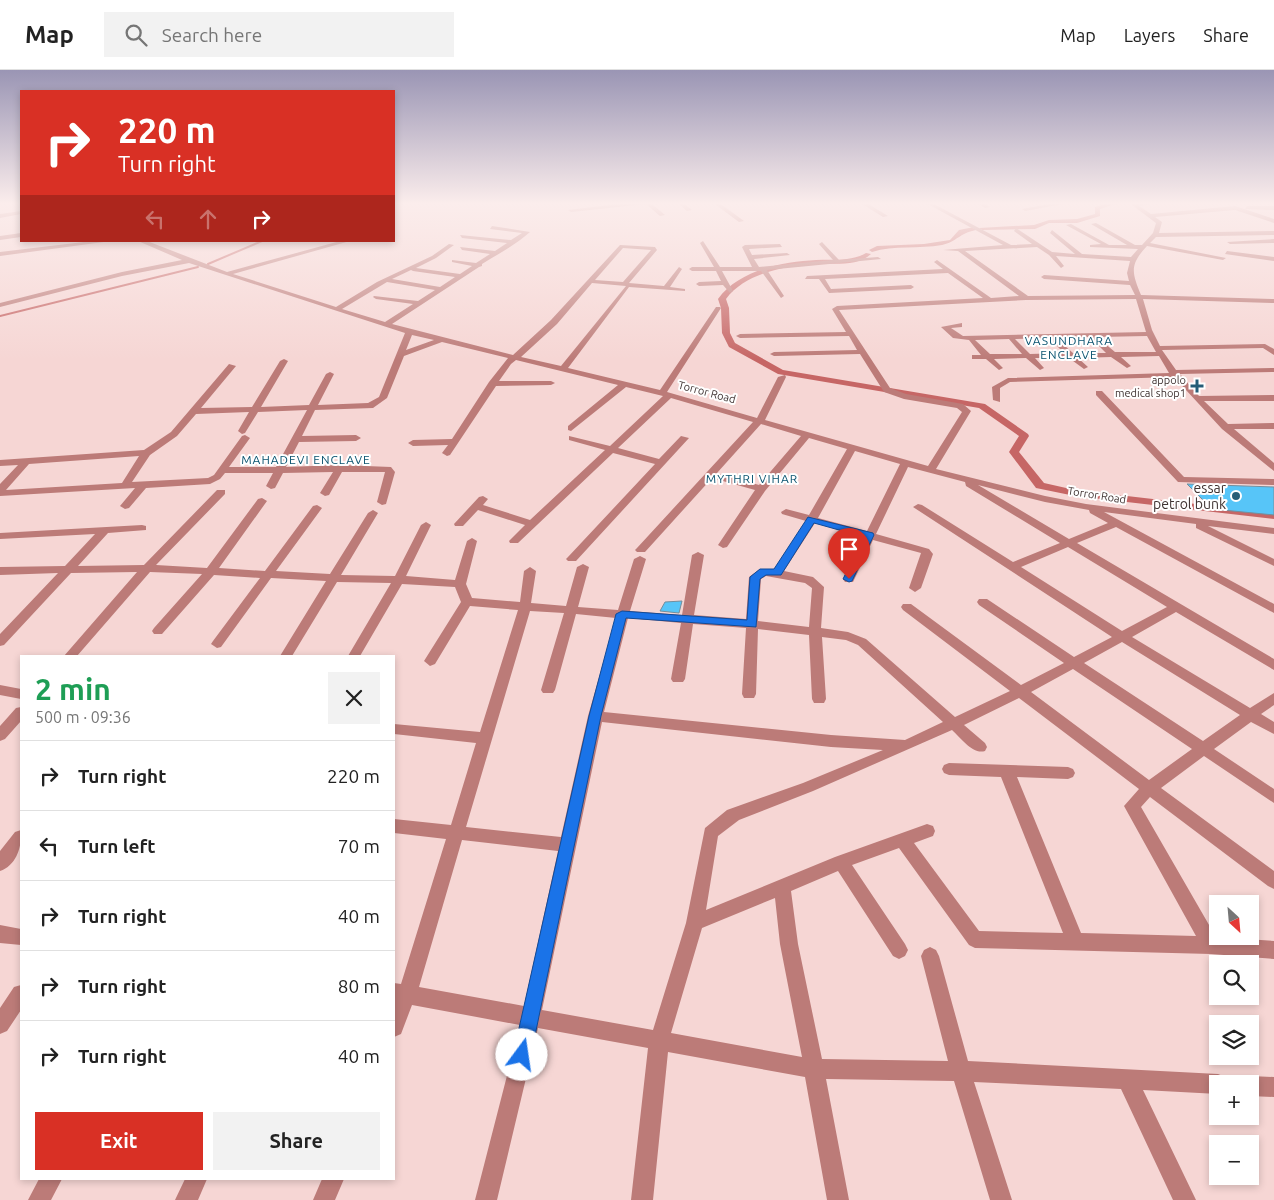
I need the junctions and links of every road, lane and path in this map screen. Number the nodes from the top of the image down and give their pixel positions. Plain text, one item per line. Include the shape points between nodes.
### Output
1 (1051, 254) edge
2 (174, 255) edge
3 (297, 255) edge
4 (437, 255) edge
5 (495, 255) edge
6 (614, 255) edge
7 (650, 255) edge
8 (709, 255) edge
9 (787, 255) joint
10 (831, 255) edge
11 (873, 255) edge
12 (967, 255) edge
13 (1062, 255) edge
14 (1135, 255) edge
15 (1172, 255) edge
16 (1204, 255) edge
17 (1225, 255) edge
18 (1081, 256) joint
19 (1177, 256) dead end
20 (750, 257) joint
21 (1224, 258) junction
22 (878, 259) junction
23 (1132, 259) junction
24 (1274, 259) edge
25 (189, 261) junction
26 (454, 261) dead end
27 (837, 261) junction
28 (937, 262) dead end
29 (797, 264) junction
30 (480, 265) junction
31 (1061, 266) dead end
32 (716, 268) junction
33 (413, 269) dead end
34 (760, 269) junction
35 (679, 270) dead end
36 (692, 270) dead end
37 (949, 271) junction
38 (226, 274) junction
39 (896, 274) junction
40 (463, 276) junction
41 (821, 277) junction
42 (1044, 277) dead end
43 (807, 278) dead end
44 (390, 282) dead end
45 (590, 282) junction
46 (725, 283) junction
47 (1132, 283) junction
48 (699, 284) dead end
49 (626, 286) junction
50 (911, 287) junction
51 (666, 288) junction
52 (876, 288) junction
53 (442, 289) junction
54 (683, 290) dead end
55 (829, 290) junction
56 (730, 291) dead end
57 (918, 292) dead end
58 (882, 294) dead end
59 (376, 296) dead end
60 (781, 296) dead end
61 (1139, 297) junction
62 (925, 298) dead end
63 (1026, 298) junction
64 (990, 300) junction
65 (1274, 301) edge
66 (420, 303) junction
67 (931, 304) junction
68 (0, 305) edge
69 (840, 307) junction
70 (718, 308) dead end
71 (336, 310) junction
72 (386, 325) junction
73 (959, 325) dead end
74 (800, 326) dead end
75 (756, 327) dead end
76 (409, 332) junction
77 (851, 334) junction
78 (1149, 334) junction
79 (805, 335) junction
80 (740, 336) dead end
81 (1115, 337) dead end
82 (1052, 338) dead end
83 (1093, 338) dead end
84 (442, 340) junction
85 (760, 340) junction
86 (1012, 340) dead end
87 (972, 341) dead end
88 (809, 343) dead end
89 (1265, 346) junction
90 (1274, 346) edge
91 (1158, 351) junction
92 (862, 352) junction
93 (1274, 353) edge
94 (400, 354) junction
95 (774, 354) dead end
96 (1137, 354) junction
97 (1071, 355) junction
98 (1113, 355) junction
99 (1028, 356) junction
100 (515, 357) junction
101 (975, 357) dead end
102 (988, 357) junction
103 (284, 361) dead end
104 (232, 366) dead end
105 (1127, 366) dead end
106 (1084, 367) dead end
107 (564, 368) junction
108 (999, 368) dead end
109 (1040, 368) dead end
110 (1274, 370) edge
111 (1174, 373) junction
112 (330, 374) dead end
113 (782, 377) dead end
114 (551, 383) dead end
115 (492, 384) junction
116 (625, 384) junction
117 (1098, 393) dead end
118 (665, 394) junction
119 (1274, 398) edge
120 (1199, 399) junction
121 (997, 400) dead end
122 (312, 409) junction
123 (194, 411) junction
124 (254, 411) junction
125 (760, 420) junction
126 (1274, 426) edge
127 (1225, 427) junction
128 (807, 435) junction
129 (356, 438) dead end
130 (684, 438) dead end
131 (296, 439) junction
132 (455, 442) junction
133 (413, 443) dead end
134 (610, 449) junction
135 (852, 449) junction
136 (146, 453) junction
137 (447, 453) dead end
138 (26, 462) junction
139 (0, 463) edge
140 (661, 463) junction
141 (905, 464) junction
142 (1274, 467) edge
143 (281, 468) junction
144 (340, 468) junction
145 (222, 470) junction
146 (930, 470) junction
147 (709, 474) junction
148 (957, 477) junction
149 (1274, 482) edge
150 (143, 485) junction
151 (125, 486) junction
152 (271, 486) dead end
153 (761, 490) junction
154 (0, 492) edge
155 (221, 492) dead end
156 (325, 493) dead end
157 (262, 501) dead end
158 (382, 502) dead end
159 (125, 506) dead end
160 (918, 507) dead end
161 (1086, 507) junction
162 (317, 508) dead end
163 (786, 512) dead end
164 (373, 513) dead end
165 (812, 519) junction
166 (1193, 522) junction
167 (1116, 523) junction
168 (459, 524) dead end
169 (532, 524) junction
170 (426, 525) dead end
171 (142, 528) dead end
172 (104, 531) junction
173 (1274, 531) edge
174 (870, 535) junction
175 (0, 536) edge
176 (472, 541) dead end
177 (514, 541) dead end
178 (1068, 543) junction
179 (723, 545) dead end
180 (698, 555) dead end
181 (572, 559) dead end
182 (1274, 563) edge
183 (582, 567) dead end
184 (1012, 567) junction
185 (147, 568) junction
186 (69, 569) junction
187 (0, 571) edge
188 (530, 571) dead end
189 (210, 572) junction
190 (777, 572) junction
191 (270, 574) junction
192 (333, 578) junction
193 (849, 579) dead end
194 (398, 581) junction
195 (460, 584) junction
196 (915, 588) dead end
197 (466, 602) junction
198 (982, 602) dead end
199 (524, 606) junction
200 (907, 607) dead end
201 (1176, 607) junction
202 (1274, 609) edge
203 (571, 610) junction
204 (622, 614) junction
205 (687, 618) junction
206 (752, 624) junction
207 (815, 630) junction
208 (158, 631) dead end
209 (1122, 637) junction
210 (0, 642) edge
211 (217, 644) dead end
212 (71, 655) edge
213 (287, 655) edge
214 (355, 655) edge
215 (430, 660) dead end
216 (1074, 664) junction
217 (1274, 665) edge
218 (678, 679) dead end
219 (0, 690) edge
220 (548, 690) dead end
221 (1020, 692) junction
222 (20, 694) edge
223 (749, 694) dead end
224 (1274, 698) edge
225 (819, 699) dead end
226 (20, 713) edge
227 (1250, 714) junction
228 (595, 716) junction
229 (954, 723) junction
230 (395, 729) edge
231 (1274, 729) edge
232 (0, 735) edge
233 (485, 738) junction
234 (906, 746) junction
235 (980, 747) dead end
236 (1204, 747) junction
237 (949, 769) dead end
238 (1007, 772) junction
239 (1068, 773) dead end
240 (1148, 788) junction
241 (1274, 797) edge
242 (395, 826) edge
243 (927, 831) dead end
244 (455, 834) junction
245 (20, 838) edge
246 (902, 840) junction
247 (568, 845) junction
248 (841, 862) junction
249 (0, 864) edge
250 (1274, 880) edge
251 (782, 887) junction
252 (695, 923) junction
253 (0, 934) edge
254 (20, 937) edge
255 (1209, 941) edge
256 (1076, 942) junction
257 (1209, 945) edge
258 (1211, 945) edge
259 (899, 950) dead end
260 (1274, 950) edge
261 (930, 956) dead end
262 (400, 993) edge
263 (20, 995) edge
264 (531, 1019) junction
265 (395, 1021) edge
266 (0, 1024) edge
267 (658, 1042) junction
268 (814, 1068) junction
269 (961, 1071) junction
270 (1128, 1081) junction
271 (1209, 1084) edge
272 (1259, 1086) edge
273 (1274, 1087) edge
274 (50, 1180) edge
275 (196, 1180) edge
276 (332, 1180) edge
277 (39, 1200) edge
278 (186, 1200) edge
279 (324, 1200) edge
280 (486, 1200) edge
281 (642, 1200) edge
282 (838, 1200) edge
283 (1001, 1200) edge
284 (1185, 1200) edge

1 - 31 street
2 - 25 street, Torror Road
3 - 38 street
4 - 71 street via 379,282
5 - 30 street
6 - 45 street
7 - 49 street
8 - 32 street
9 - 20 street
9 - 29 street
10 - 27 street
11 - 22 street
12 - 63 street
13 - 18 street
14 - 23 street
15 - 19 street
16 - 21 street
17 - 21 street
18 - 23 street
20 - 34 street
21 - 24 street
22 - 27 street
22 - 39 street
23 - 47 street
25 - 38 street, Torror Road
25 - 68 street via 122,274
26 - 30 street
27 - 29 street
28 - 37 street
29 - 34 street
30 - 40 street
32 - 34 street
32 - 36 street
32 - 46 street
33 - 40 street
34 - 60 street
35 - 51 street
37 - 39 street
37 - 64 street
38 - 71 street, Torror Road
39 - 41 street
39 - 50 street
40 - 53 street
41 - 43 street
41 - 55 street
42 - 47 street
44 - 53 street
45 - 49 street
45 - 100 street via 554,322
46 - 48 street
46 - 56 street
47 - 61 street
49 - 51 street
49 - 107 street
50 - 52 street
50 - 57 street
51 - 54 street
52 - 55 street
52 - 58 street
53 - 66 street
55 - 69 street
59 - 66 street
61 - 63 street
61 - 65 street
61 - 78 street
62 - 67 street
63 - 64 street
64 - 67 street
66 - 72 street
67 - 69 street
69 - 77 street via 835,309
70 - 118 street
71 - 72 street, Torror Road
72 - 76 street, Torror Road
73 - 78 street via 945,327 963,338
74 - 79 street
75 - 85 street
76 - 84 street, Torror Road
76 - 94 street
77 - 79 street
77 - 92 street
78 - 91 street
79 - 85 street
79 - 88 street
80 - 85 street
81 - 96 street
82 - 97 street
83 - 98 street
84 - 94 street
84 - 100 street, Torror Road
86 - 99 street
87 - 102 street
89 - 90 street
89 - 91 street
89 - 93 street
91 - 96 street
91 - 111 street
92 - 95 street
92 - 146 street via 887,390 960,406 968,411
94 - 122 street via 383,398 376,404
96 - 98 street
97 - 98 street
97 - 99 street
97 - 106 street
98 - 105 street
99 - 102 street
99 - 109 street
100 - 107 street, Torror Road
100 - 115 street
101 - 102 street
102 - 108 street
103 - 124 street
104 - 123 street
107 - 116 street, Torror Road
110 - 111 street
111 - 120 street
111 - 121 street via 1008,380 996,387
112 - 122 street
113 - 125 street
114 - 115 street
115 - 132 street
116 - 118 street, Torror Road
116 - 134 street via 572,433
117 - 149 street via 1181,480
118 - 125 street, Torror Road
118 - 134 street
119 - 120 street
120 - 127 street
122 - 124 street
122 - 131 street
123 - 124 street
123 - 136 street via 174,434
124 - 145 street
125 - 128 street, Torror Road
125 - 147 street
126 - 127 street
127 - 142 street
128 - 135 street, Torror Road
128 - 153 street
129 - 131 street
130 - 140 street
131 - 143 street
132 - 133 street
132 - 137 street
134 - 140 street
134 - 169 street
135 - 141 street, Torror Road
135 - 165 street
136 - 138 street
136 - 151 street
138 - 139 street
138 - 154 street
140 - 181 street
141 - 146 street, Torror Road
141 - 174 street
143 - 144 street
143 - 145 street
143 - 152 street
144 - 156 street
144 - 158 street via 390,470
145 - 150 street via 210,481
146 - 148 street, Torror Road
147 - 153 street
147 - 204 street via 641,554
148 - 161 street, Torror Road
148 - 178 street
150 - 151 street
150 - 159 street
151 - 154 street
153 - 179 street
155 - 185 street
157 - 189 street
160 - 184 street
161 - 166 street, Torror Road
161 - 167 street
162 - 191 street
163 - 165 street
164 - 192 street
165 - 174 street
165 - 190 street
166 - 173 street, Torror Road
166 - 182 street
167 - 178 street
167 - 202 street
168 - 169 street via 479,502
169 - 177 street
170 - 194 street
171 - 172 street
172 - 175 street
172 - 186 street
174 - 193 street
174 - 196 street via 927,552
176 - 195 street
178 - 184 street
178 - 201 street
180 - 205 street
183 - 203 street
184 - 209 street
185 - 186 street
185 - 189 street
185 - 212 street
186 - 187 street
186 - 210 street
188 - 199 street
189 - 191 street
189 - 208 street
190 - 206 street via 764,572 755,577
190 - 207 street via 809,580 818,587
191 - 192 street
191 - 211 street
192 - 194 street
192 - 213 street
194 - 195 street
194 - 214 street
195 - 197 street
197 - 199 street
197 - 215 street
198 - 216 street
199 - 203 street
199 - 233 street
200 - 221 street
201 - 209 street
201 - 217 street
203 - 204 street
203 - 220 street
204 - 205 street
204 - 228 street
205 - 206 street
205 - 218 street
206 - 207 street
206 - 223 street
207 - 225 street
207 - 229 street via 862,642
209 - 216 street
209 - 227 street
216 - 221 street
216 - 236 street
219 - 222 street
221 - 229 street
221 - 240 street
224 - 227 street
226 - 232 street
227 - 231 street
227 - 236 street
228 - 234 street
228 - 247 street
229 - 234 street
229 - 235 street
230 - 233 street
233 - 244 street
234 - 252 street via 721,823 711,833
236 - 240 street
236 - 241 street
237 - 238 street
238 - 239 street
238 - 256 street
240 - 250 street
240 - 255 street via 1132,806
242 - 244 street
243 - 246 street
244 - 247 street
244 - 262 street
245 - 249 street
246 - 248 street
246 - 256 street via 975,938
247 - 264 street
248 - 251 street
248 - 259 street
251 - 252 street
251 - 268 street via 789,944
252 - 267 street
253 - 254 street
256 - 257 street
258 - 260 street
261 - 269 street
262 - 264 street
262 - 265 street
263 - 266 street
264 - 267 street
264 - 280 street
267 - 268 street
267 - 281 street
268 - 269 street
268 - 282 street
269 - 270 street
269 - 283 street
270 - 271 street
270 - 284 street
272 - 273 street
274 - 277 street
275 - 278 street
276 - 279 street

